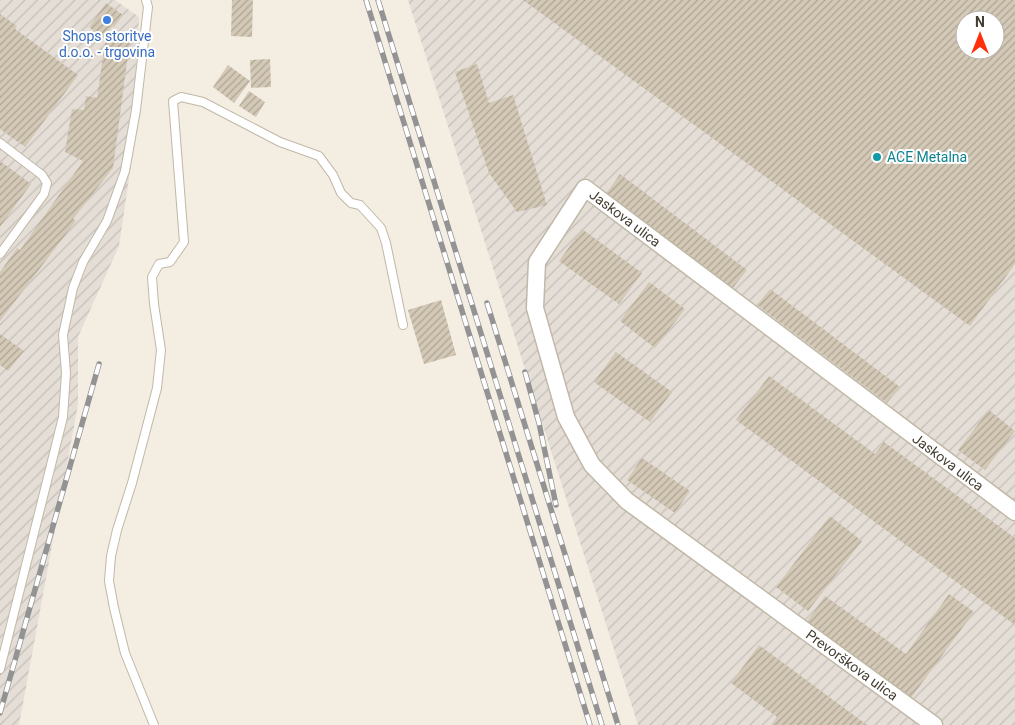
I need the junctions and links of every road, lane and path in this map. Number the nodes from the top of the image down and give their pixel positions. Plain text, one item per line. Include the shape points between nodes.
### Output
1 (146, 0) edge
2 (0, 143) edge
3 (0, 254) edge
4 (403, 325) dead end
5 (1015, 512) edge
6 (770, 605) joint
7 (0, 669) edge
8 (154, 725) edge
9 (934, 725) edge

1 - 7 lane via 148,7 136,110 125,171 107,221 83,262 73,288 63,335 66,373 63,417
2 - 3 lane via 42,175 47,183 44,194
4 - 8 lane via 381,228 360,205 351,203 341,194 333,175 319,156 280,142 203,102 181,97 173,101 184,242 170,262 159,264 152,277 161,350 157,388 117,530 109,581 126,654
5 - 6 street, Jaskova ulica via 585,188 537,262 535,308 566,417 592,465 627,501
6 - 9 street, Prevorškova ulica

